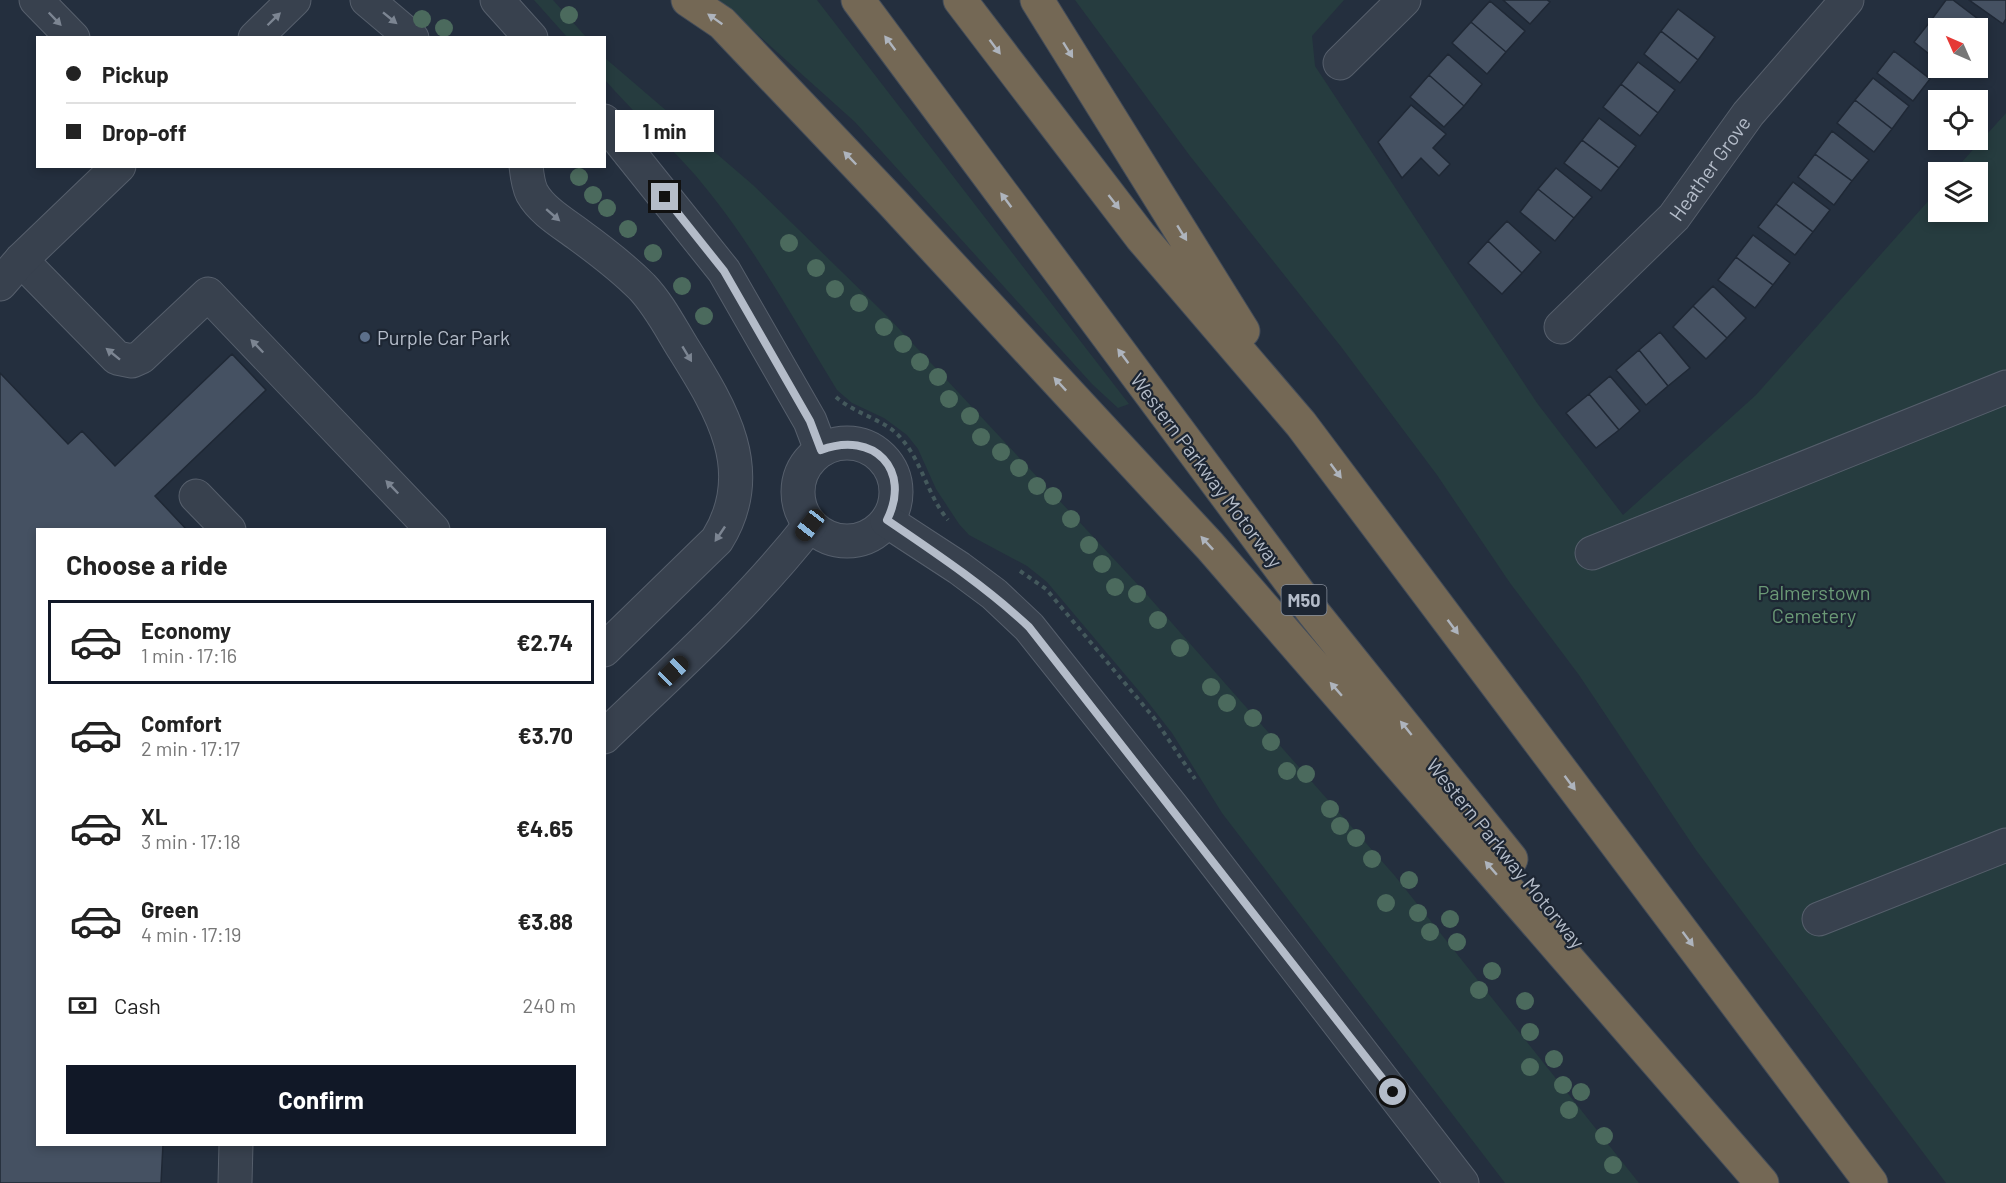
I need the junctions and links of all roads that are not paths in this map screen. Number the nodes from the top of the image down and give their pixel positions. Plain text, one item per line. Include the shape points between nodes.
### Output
1 (36, 0) edge
2 (294, 0) edge
3 (367, 0) edge
4 (497, 0) edge
5 (688, 0) edge
6 (858, 0) edge
7 (960, 0) edge
8 (1037, 0) edge
9 (1404, 0) edge
10 (1847, 0) edge
11 (71, 36) edge
12 (257, 36) edge
13 (410, 36) edge
14 (529, 36) edge
15 (1340, 63) dead end
16 (606, 124) edge
17 (117, 168) edge
18 (526, 168) edge
19 (21, 260) junction
20 (0, 285) edge
21 (1561, 327) dead end
22 (2006, 387) edge
23 (1301, 424) junction
24 (821, 450) junction
25 (196, 496) dead end
26 (887, 520) junction
27 (810, 525) junction
28 (227, 528) edge
29 (431, 528) edge
30 (1592, 553) dead end
31 (606, 648) edge
32 (606, 735) edge
33 (2006, 845) edge
34 (1819, 919) dead end
35 (236, 1146) edge
36 (235, 1183) edge
37 (1462, 1183) edge
38 (1762, 1183) edge
39 (1772, 1183) edge
40 (1871, 1183) edge

1 -> 11 street
12 -> 2 street
3 -> 13 street
4 - 14 street
38 -> 5 highway via 1210,546 722,23
39 -> 6 highway, Western Parkway Motorway / M50 via 1313,612
7 -> 23 highway via 1141,237
8 -> 23 highway
9 - 15 street
10 - 21 street, Heather Grove via 1748,114 1674,217
16 - 24 street via 724,271 810,421
17 - 19 street
18 -> 31 street via 531,192 537,200 625,272 656,304 719,409 735,455 730,519 717,540
19 - 20 street
29 -> 19 street via 208,294 141,357 125,362
22 - 30 street
23 -> 40 highway
24 - 26 street via 854,443 883,458 896,489
24 - 27 street via 801,472 798,488 799,503
25 - 28 street
26 - 27 street via 875,532 844,541 828,537
26 - 37 street via 994,594 1029,627
27 - 32 street via 738,610
33 - 34 street
35 - 36 street

